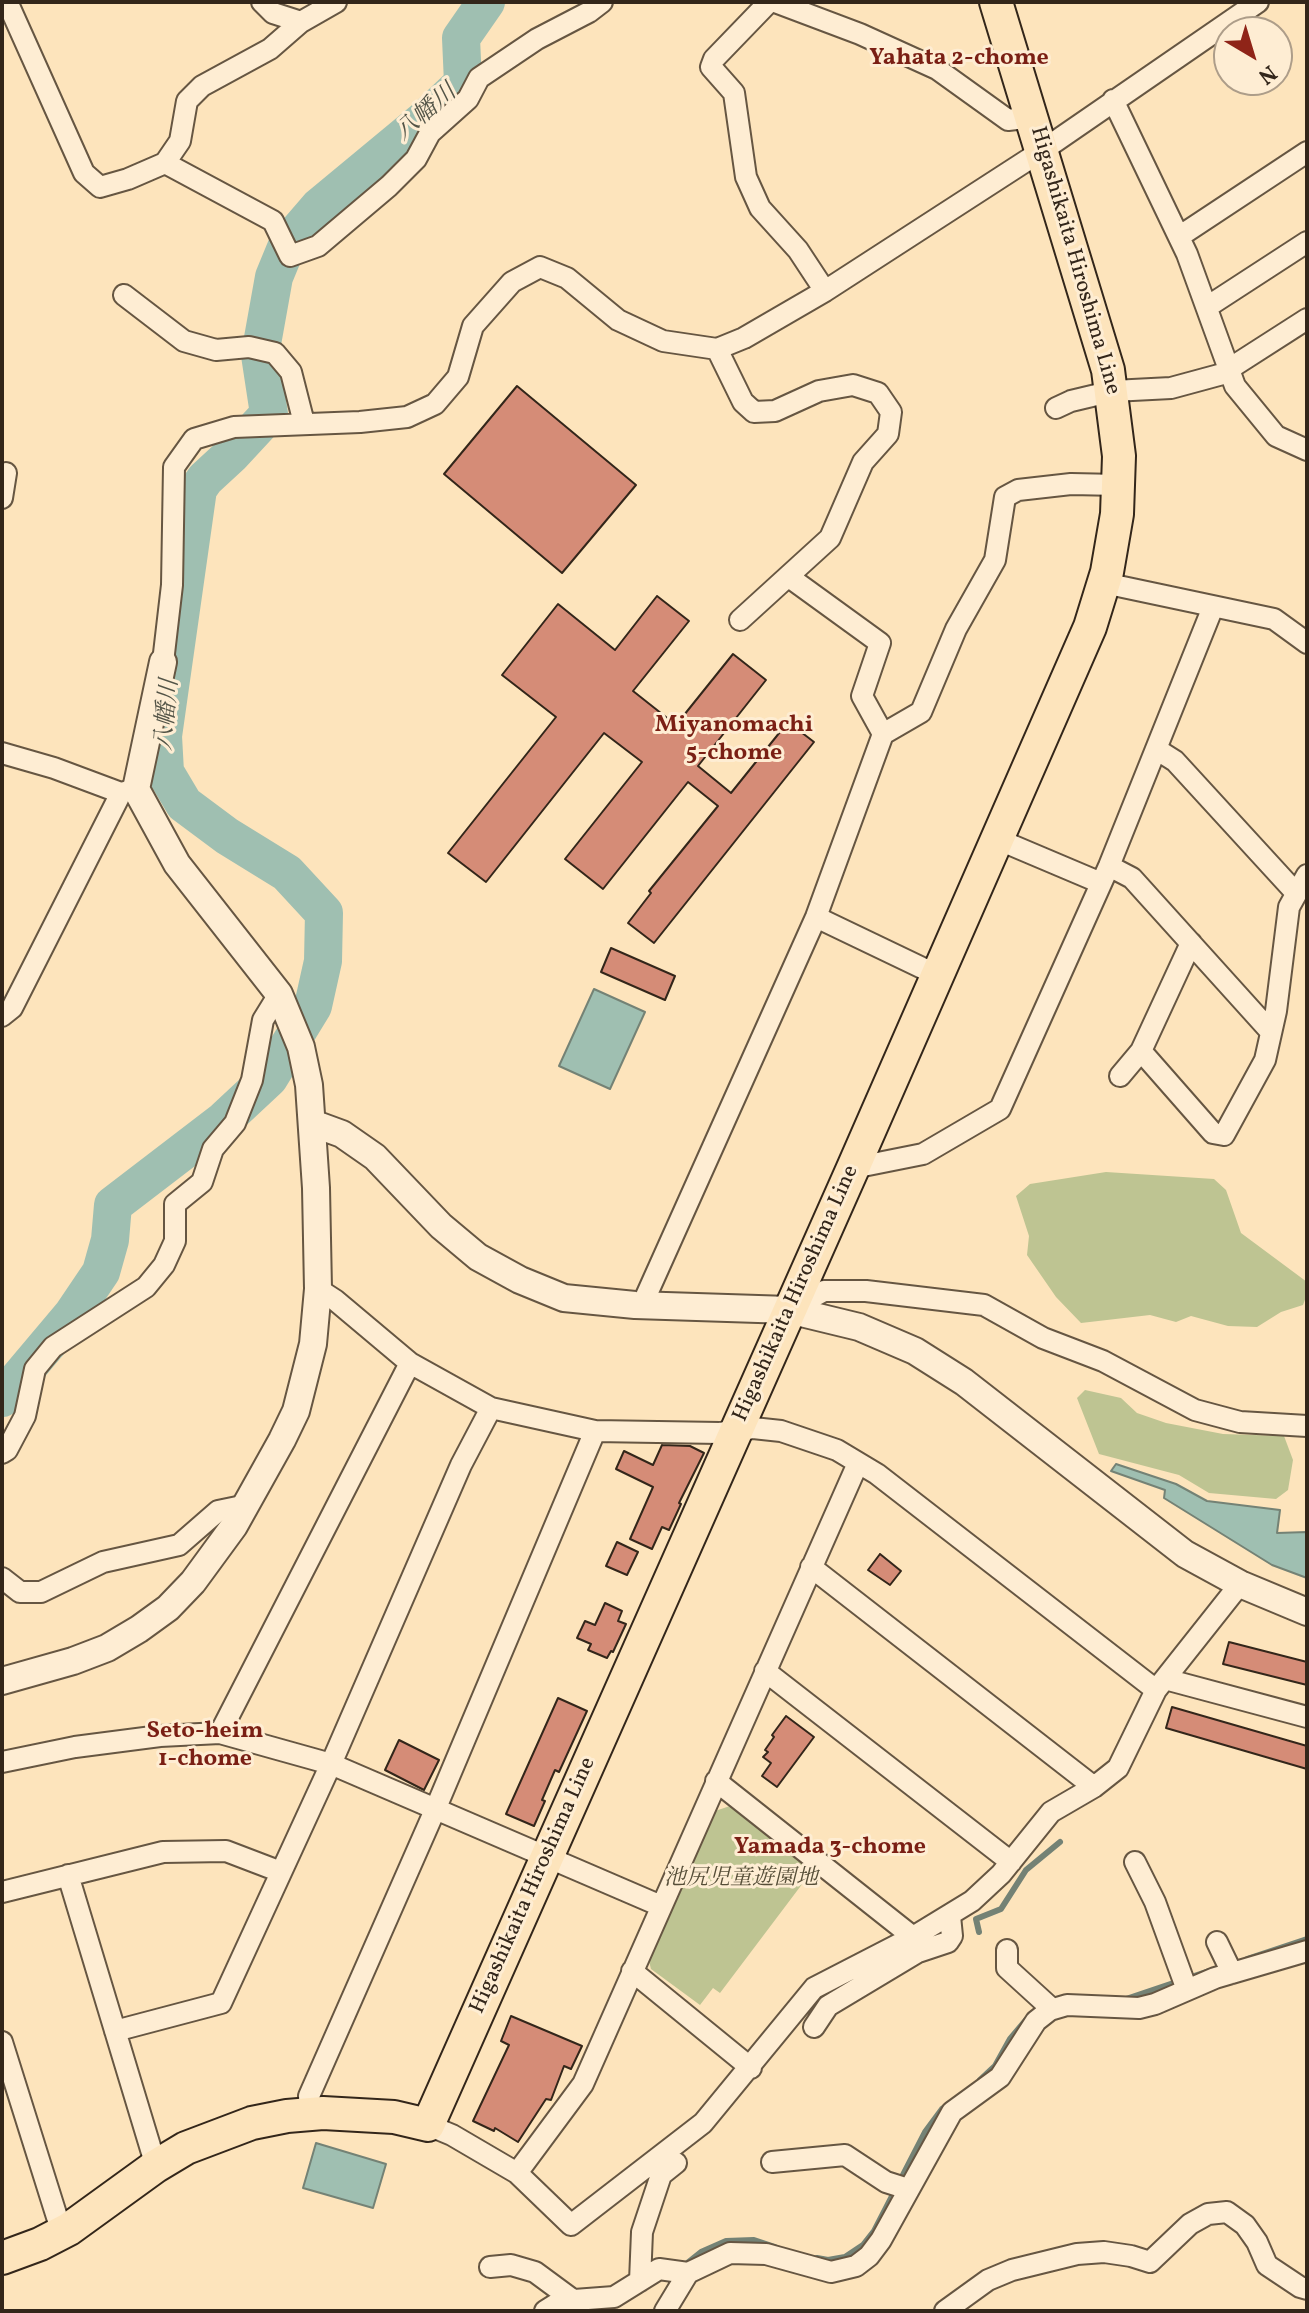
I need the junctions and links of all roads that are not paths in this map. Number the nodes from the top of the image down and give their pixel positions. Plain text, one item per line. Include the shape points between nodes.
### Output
1 (262, 2) edge
2 (336, 2) edge
3 (602, 2) edge
4 (769, 2) edge
5 (775, 2) edge
6 (996, 2) edge
7 (1258, 2) edge
8 (12, 7) edge
9 (301, 22) junction
10 (1113, 100) junction
11 (1033, 117) junction
12 (1043, 150) junction
13 (1307, 152) edge
14 (165, 163) junction
15 (1180, 236) junction
16 (1307, 242) edge
17 (825, 291) junction
18 (124, 295) dead end
19 (1207, 307) junction
20 (1307, 319) edge
21 (717, 349) junction
22 (1230, 371) junction
23 (1113, 391) junction
24 (1056, 408) dead end
25 (304, 423) junction
26 (1307, 450) edge
27 (6, 473) dead end
28 (1119, 485) junction
29 (2, 498) edge
30 (789, 577) junction
31 (1104, 583) junction
32 (1213, 607) junction
33 (740, 620) dead end
34 (1307, 643) edge
35 (163, 662) joint
36 (883, 734) junction
37 (1156, 749) junction
38 (2, 753) edge
39 (129, 791) junction
40 (997, 839) junction
41 (1105, 874) junction
42 (1301, 884) edge
43 (816, 917) junction
44 (1191, 943) junction
45 (937, 975) junction
46 (279, 994) junction
47 (2, 1016) edge
48 (1271, 1032) junction
49 (1141, 1051) junction
50 (1120, 1076) dead end
51 (312, 1123) junction
52 (853, 1168) junction
53 (318, 1289) junction
54 (642, 1305) junction
55 (789, 1310) junction
56 (410, 1363) junction
57 (491, 1408) junction
58 (1307, 1426) edge
59 (595, 1431) junction
60 (736, 1431) junction
61 (2, 1453) edge
62 (858, 1463) junction
63 (247, 1505) junction
64 (811, 1567) junction
65 (2, 1578) edge
66 (1240, 1584) junction
67 (1307, 1612) edge
68 (765, 1671) junction
69 (2, 1681) edge
70 (1160, 1684) junction
71 (1307, 1717) edge
72 (220, 1733) junction
73 (2, 1762) edge
74 (331, 1764) junction
75 (716, 1781) junction
76 (1094, 1787) junction
77 (435, 1810) junction
78 (547, 1856) junction
79 (1011, 1862) junction
80 (1135, 1862) dead end
81 (281, 1872) junction
82 (68, 1875) junction
83 (2, 1892) edge
84 (661, 1906) junction
85 (950, 1916) junction
86 (913, 1937) junction
87 (1007, 1950) dead end
88 (1307, 1951) edge
89 (632, 1971) junction
90 (1184, 1982) junction
91 (1051, 2009) junction
92 (814, 2027) dead end
93 (115, 2031) junction
94 (2, 2042) edge
95 (751, 2068) junction
96 (310, 2114) junction
97 (428, 2125) junction
98 (772, 2162) dead end
99 (676, 2163) dead end
100 (156, 2166) junction
101 (517, 2173) junction
102 (900, 2187) junction
103 (62, 2233) junction
104 (2, 2258) edge
105 (490, 2267) dead end
106 (688, 2273) junction
107 (640, 2281) junction
108 (1307, 2289) edge
109 (573, 2300) junction
110 (545, 2311) edge
111 (665, 2311) edge
112 (945, 2311) edge

1 - 9 street via 273,13
2 - 9 street
3 - 14 street via 479,78 468,99 430,133 416,159 318,246 290,256 273,221
4 - 17 street via 711,67 734,93 746,177 760,208 798,250
5 - 11 street via 937,69 1008,120
6 - 11 main road, Higashikaita Hiroshima Line
7 - 10 street
8 - 14 street via 84,173 100,187
9 - 14 street via 270,49 202,86 187,101 180,141
10 - 12 street
10 - 15 street
11 - 12 main road, Higashikaita Hiroshima Line
12 - 17 street
12 - 23 main road, Higashikaita Hiroshima Line
13 - 15 street
15 - 19 street
16 - 19 street
17 - 21 street
18 - 25 street via 184,341 216,350 249,347 275,353 291,372
19 - 22 street
20 - 22 street
21 - 25 street via 663,341 618,320 567,278 540,267 512,282 473,326 458,377 435,404 407,417
21 - 30 street via 743,402 754,412 775,411 819,391 853,385 878,393 891,412 888,434 863,462 830,538
22 - 23 street via 1171,388
22 - 26 street via 1235,386 1276,436
23 - 24 street
23 - 28 main road, Higashikaita Hiroshima Line
25 - 35 street via 234,427 194,439 174,467 172,585
27 - 29 street
28 - 31 main road, Higashikaita Hiroshima Line
28 - 36 street via 1071,484 1018,490 1005,497 995,560 956,629 921,712
30 - 33 street
30 - 36 street via 880,643 862,696
31 - 32 street
31 - 40 main road, Higashikaita Hiroshima Line via 1079,654
32 - 34 street via 1274,619
32 - 37 street
35 - 39 street
36 - 43 street
37 - 41 street
37 - 42 street via 1175,761
38 - 39 street
39 - 46 street via 177,864
39 - 47 street via 12,1008
40 - 41 street
40 - 45 main road, Higashikaita Hiroshima Line
41 - 44 street via 1132,878
41 - 52 street via 1000,1109 923,1154
42 - 48 street via 1289,907
43 - 45 street
43 - 54 street
44 - 48 street
44 - 49 street
45 - 52 main road, Higashikaita Hiroshima Line
46 - 51 street via 301,1047
46 - 61 street via 263,1020 252,1080 235,1123 213,1149 202,1182 175,1204 175,1241 164,1265 146,1287 53,1347 35,1369 25,1416
48 - 49 street via 1265,1060 1224,1135 1213,1133
49 - 50 street
51 - 53 street
51 - 54 street via 342,1134 375,1157 478,1257 564,1298
52 - 55 main road, Higashikaita Hiroshima Line
53 - 56 street
53 - 63 street via 311,1356 296,1411
54 - 55 street
55 - 58 street via 824,1291 984,1305 1195,1410 1240,1422
55 - 60 main road, Higashikaita Hiroshima Line
55 - 66 street via 859,1327 915,1351 964,1382 1185,1554
56 - 57 street
56 - 72 street
57 - 59 street
57 - 74 street
59 - 60 street
59 - 77 street
60 - 62 street via 781,1431
60 - 78 main road, Higashikaita Hiroshima Line
62 - 64 street
62 - 70 street
63 - 65 street via 218,1511 179,1545 103,1562 41,1592 20,1592
63 - 69 street via 193,1582 139,1629 73,1661
64 - 68 street
64 - 76 street
66 - 67 street
66 - 70 street
68 - 75 street
68 - 79 street
70 - 71 street
70 - 76 street via 1118,1768
72 - 73 street via 75,1747
72 - 74 street
74 - 77 street
74 - 81 street
75 - 84 street
75 - 86 street
76 - 79 street via 1051,1812
77 - 78 street
77 - 96 street via 309,2096
78 - 84 street
78 - 97 main road, Higashikaita Hiroshima Line
79 - 85 street
80 - 90 street
81 - 82 street via 226,1851 210,1851 163,1852
81 - 93 street via 221,2003
82 - 83 street
82 - 93 street
84 - 89 street
85 - 86 street
85 - 92 street via 948,1942 918,1952 828,2006
86 - 95 street via 814,1988
87 - 91 street via 1007,1968
88 - 90 street via 1226,1959
89 - 95 street
89 - 101 street via 583,2084
90 - 91 street via 1155,2004 1139,2008
91 - 102 street via 1036,2021 1000,2077 952,2112
93 - 100 street
94 - 103 street
95 - 101 street via 703,2123 571,2225
96 - 97 main road via 358,2113
96 - 100 main road via 219,2134
97 - 101 street
98 - 102 street via 845,2155
99 - 107 street via 661,2175 642,2232
100 - 103 main road
102 - 106 street via 881,2240 856,2266 831,2272 748,2252 730,2253
103 - 104 main road
105 - 109 street via 511,2265 535,2272
106 - 107 street via 659,2269
106 - 111 street
107 - 109 street via 614,2297
108 - 112 street via 1267,2265 1245,2225 1227,2212 1190,2224 1150,2262 1104,2252 1077,2254 988,2280
109 - 110 street

